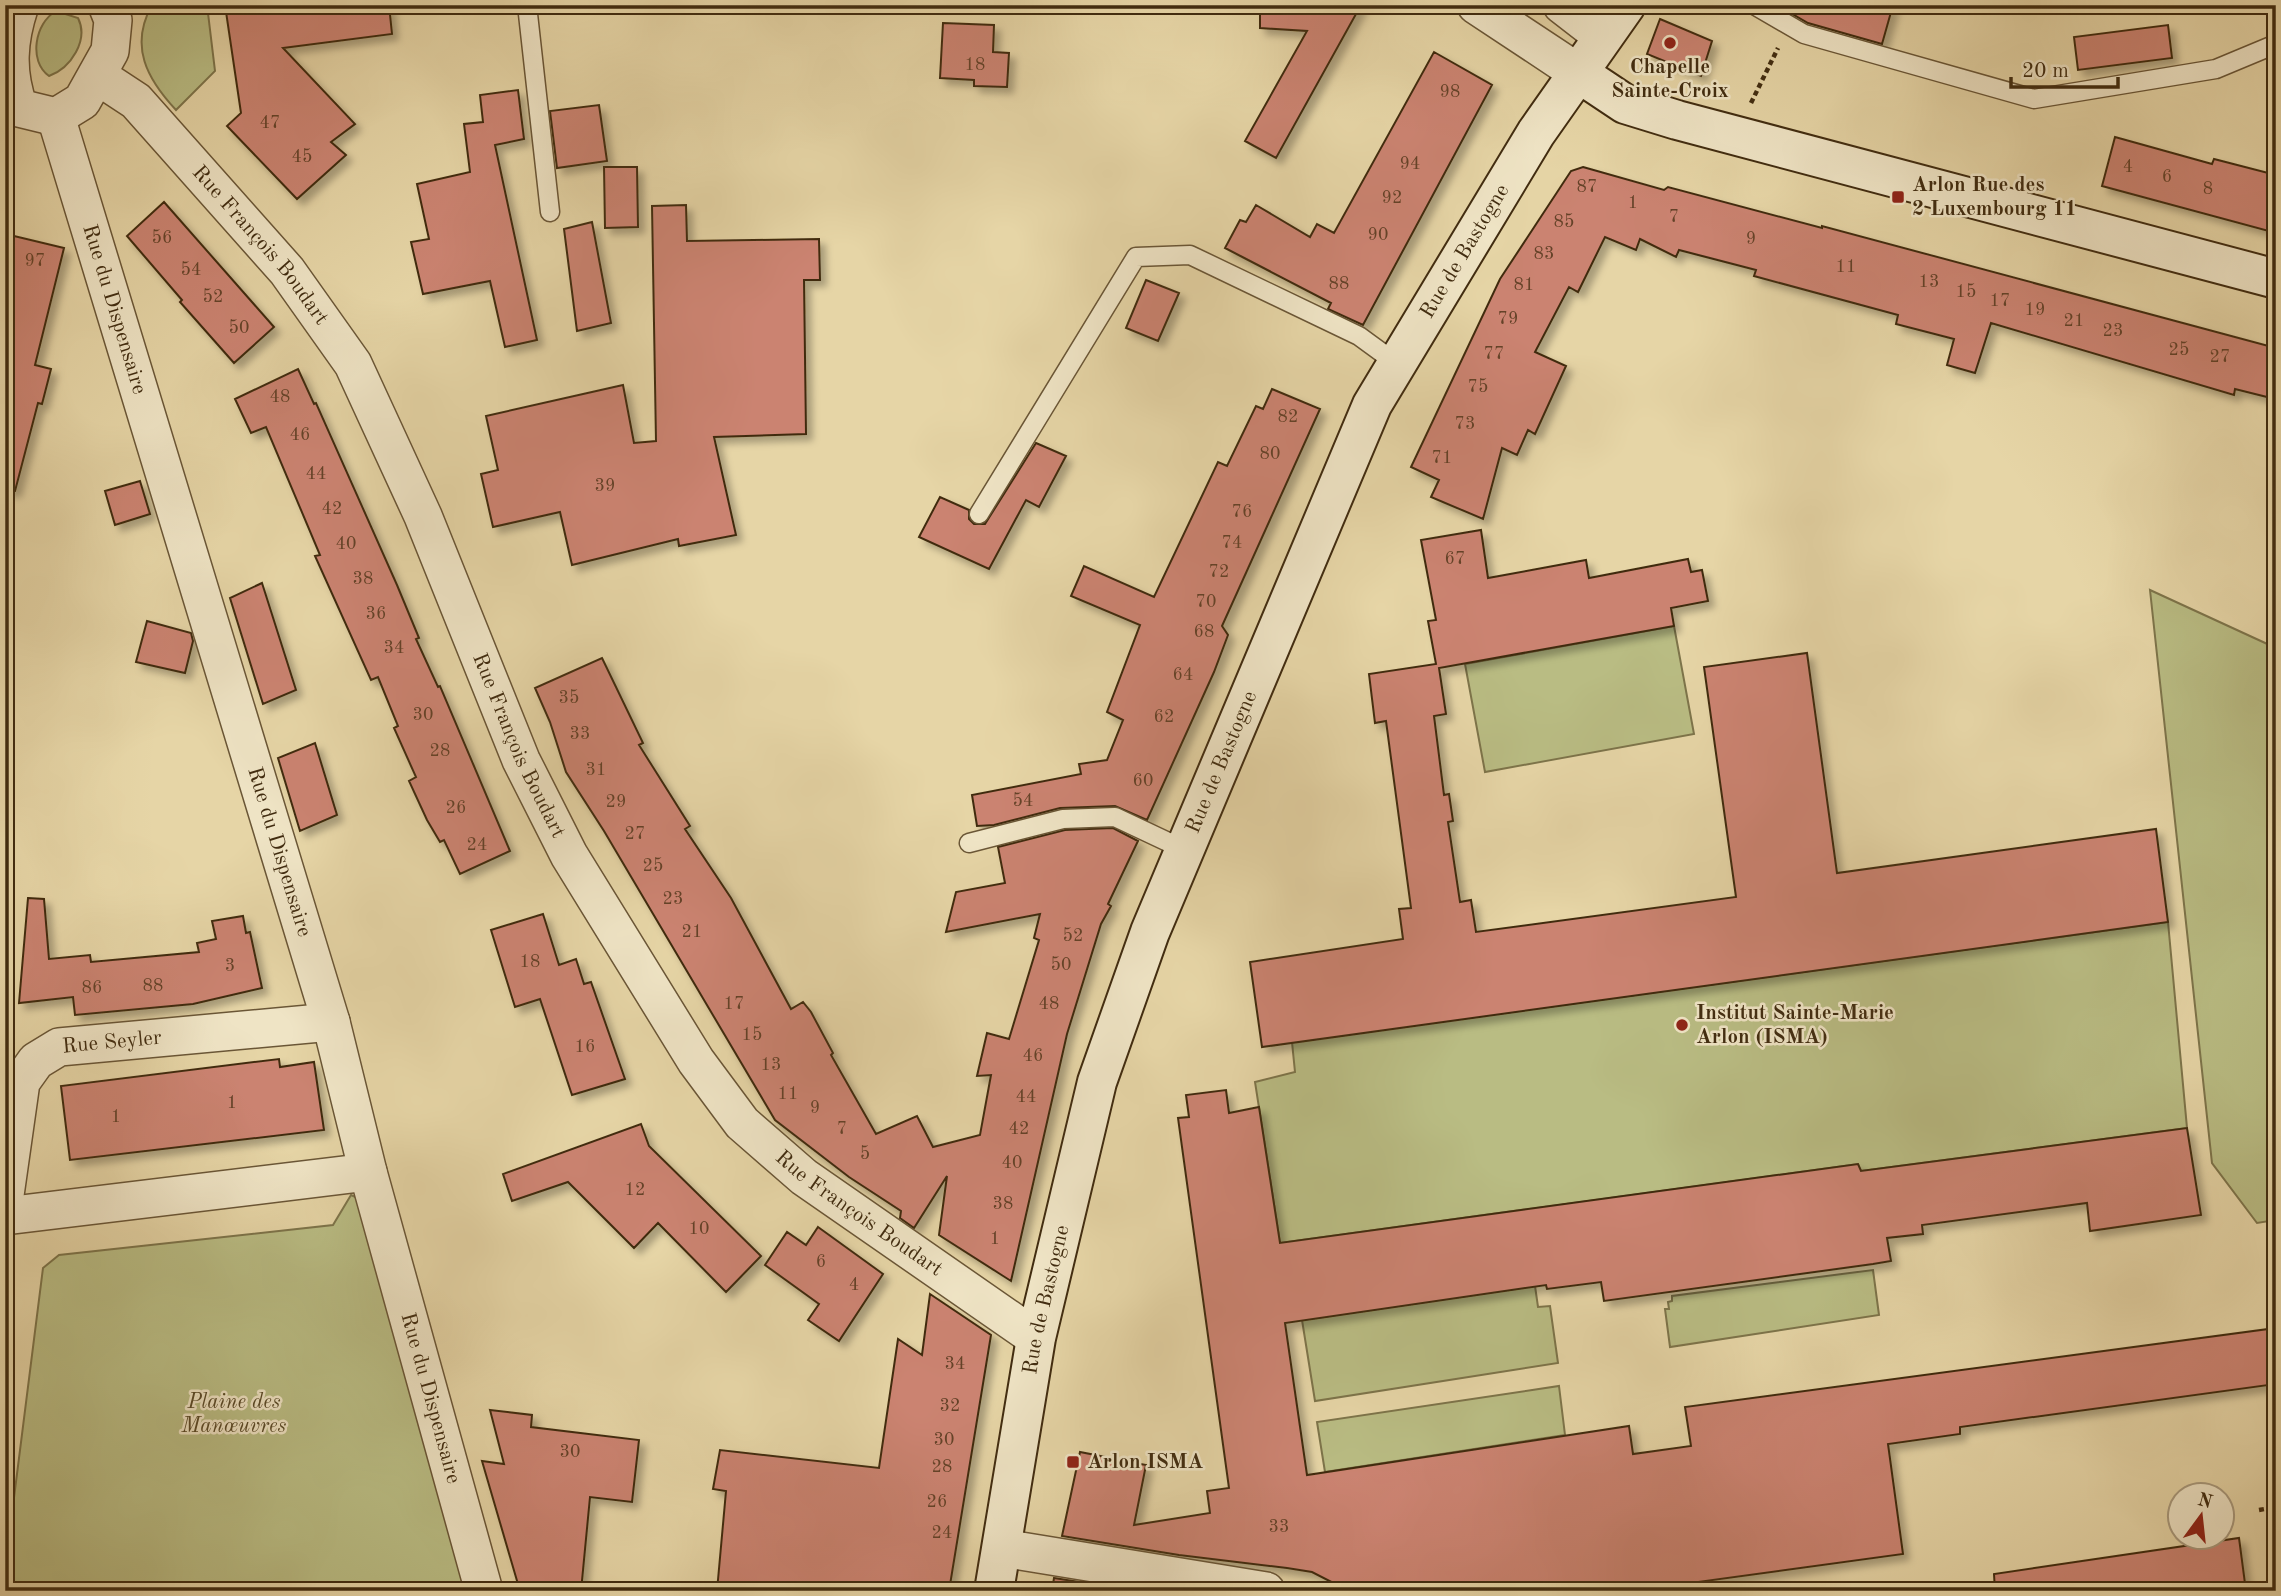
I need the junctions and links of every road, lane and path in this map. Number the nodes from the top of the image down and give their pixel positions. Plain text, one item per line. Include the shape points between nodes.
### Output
1 (20, 5) edge
2 (107, 5) edge
3 (527, 5) edge
4 (1476, 5) edge
5 (1562, 5) edge
6 (1626, 5) edge
7 (1754, 5) edge
8 (1788, 25) junction
9 (1602, 36) junction
10 (2276, 44) edge
11 (1577, 72) junction
12 (98, 76) junction
13 (12, 111) edge
14 (56, 117) junction
15 (1736, 135) junction
16 (550, 212) dead end
17 (2276, 279) edge
18 (1396, 363) junction
19 (979, 514) dead end
20 (969, 843) dead end
21 (1185, 850) junction
22 (331, 1022) junction
23 (368, 1171) junction
24 (5, 1195) edge
25 (5, 1216) edge
26 (1036, 1338) junction
27 (2276, 1507) edge
28 (2259, 1510) dead end
29 (1002, 1548) junction
30 (484, 1591) edge
31 (994, 1591) edge
32 (1266, 1591) edge

1 - 13 street via 12,28
2 - 12 street via 113,20 110,51
3 - 16 lane
4 - 11 street
5 - 9 street
6 - 9 main road, Rue de Bastogne
7 - 8 lane
8 - 10 lane via 1804,34 2034,99 2216,69
8 - 15 path
9 - 11 main road, Rue de Bastogne
11 - 15 main road via 1625,104
11 - 18 main road, Rue de Bastogne
12 - 14 street via 82,101
12 - 26 street, Rue François Boudart via 136,102 278,261 354,365 423,516 521,760 569,855 696,1061 742,1123 804,1177
13 - 14 street
14 - 22 street, Rue du Dispensaire
15 - 17 main road
18 - 19 lane via 1359,337 1189,255 1136,257
18 - 21 main road, Rue de Bastogne via 1372,405
20 - 21 lane via 1063,819 1115,817
21 - 26 main road, Rue de Bastogne via 1150,932 1097,1082
22 - 23 street, Rue du Dispensaire
22 - 24 street, Rue Seyler via 59,1047 36,1060 21,1082
23 - 25 street
23 - 30 street, Rue du Dispensaire
26 - 29 main road, Rue de Bastogne
27 - 28 path
29 - 31 main road, Rue de Bastogne
29 - 32 street

